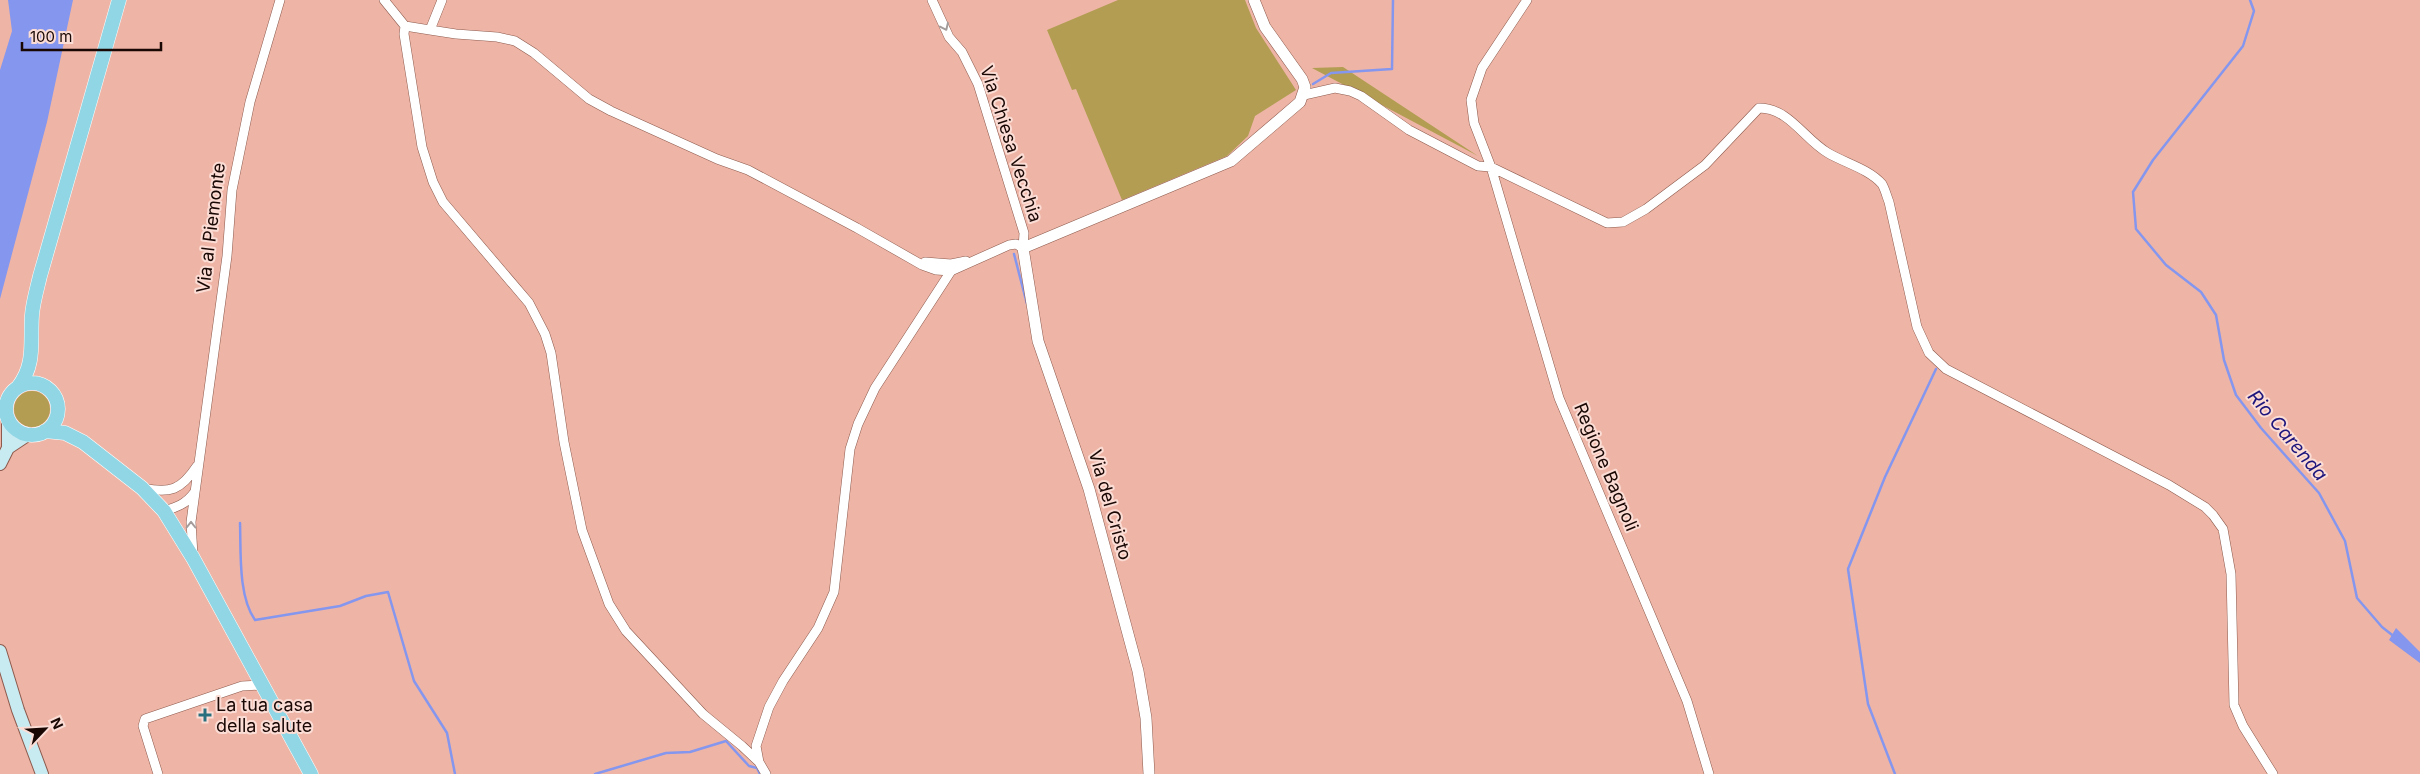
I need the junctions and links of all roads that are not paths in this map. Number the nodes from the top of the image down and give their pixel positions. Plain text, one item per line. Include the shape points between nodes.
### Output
1 (119, 0) edge
2 (280, 0) edge
3 (384, 0) edge
4 (442, 0) edge
5 (932, 0) edge
6 (1254, 0) edge
7 (1527, 0) edge
8 (405, 26) junction
9 (430, 30) junction
10 (1304, 95) junction
11 (1491, 167) junction
12 (1023, 248) junction
13 (982, 257) junction
14 (912, 260) junction
15 (952, 271) junction
16 (31, 362) junction
17 (43, 386) junction
18 (18, 387) junction
19 (58, 411) junction
20 (8, 419) junction
21 (45, 431) junction
22 (29, 434) junction
23 (75, 437) junction
24 (8, 448) junction
25 (0, 464) edge
26 (198, 464) junction
27 (142, 488) junction
28 (194, 493) junction
29 (164, 511) junction
30 (193, 558) junction
31 (0, 651) edge
32 (262, 686) junction
33 (759, 762) junction
34 (42, 774) edge
35 (158, 774) edge
36 (311, 774) edge
37 (766, 774) edge
38 (1149, 774) edge
39 (1709, 774) edge
40 (2273, 774) edge

1 - 16 main road via 40,276 32,315
2 - 26 street, Via al Piemonte via 250,102 232,190 227,256
3 - 8 street
4 - 9 street
5 -> 12 street, Via Chiesa Vecchia via 978,84 1024,233
6 - 10 street via 1265,27 1302,79
7 - 11 street, Regione Bagnoli via 1482,68 1471,100 1474,123
8 - 9 street
8 - 33 street via 422,147 433,182 448,208 528,303 545,334 582,530 609,604 626,631 703,714
9 - 14 street via 515,41 588,99 748,170
10 - 11 street via 1335,88 1350,91 1409,130 1478,166
10 - 12 street via 1295,107 1231,161
11 - 39 street, Regione Bagnoli via 1559,398 1687,701
11 - 40 street via 1607,223 1623,222 1705,165 1759,108 1771,108 1786,116 1814,144 1870,175 1882,185 1889,202 1917,327 1929,353 1946,369 2169,485 2205,507 2219,522 2231,574 2234,705
12 - 13 street via 1009,245
12 - 38 street, Via del Cristo via 1038,341 1089,489 1138,671 1146,718
13 - 14 street via 951,264
13 - 15 street
14 - 15 street via 936,270
15 - 33 street via 875,388 858,424 850,450 834,592 818,628 769,707 756,746
16 - 17 main road
16 - 18 main road
17 - 18 main road via 29,383
17 - 19 main road via 55,397
18 - 20 main road via 7,401
19 - 21 main road via 54,422
19 - 23 main road, Via al Piemonte
20 - 22 main road via 15,428
20 - 24 main road
21 - 22 main road
21 - 23 main road, Via al Piemonte
22 - 24 main road
23 - 27 main road, Via al Piemonte
24 - 25 main road
26 - 27 street via 187,480 173,489
26 - 28 street, Via al Piemonte
27 - 29 main road, Via al Piemonte
28 - 29 street via 180,506
30 -> 28 street, Via al Piemonte via 191,522
29 - 30 main road, Via al Piemonte
30 - 32 main road, Via al Piemonte
31 - 34 main road
32 - 35 street via 242,686 145,719 143,726
32 - 36 main road, Via al Piemonte
33 - 37 street

